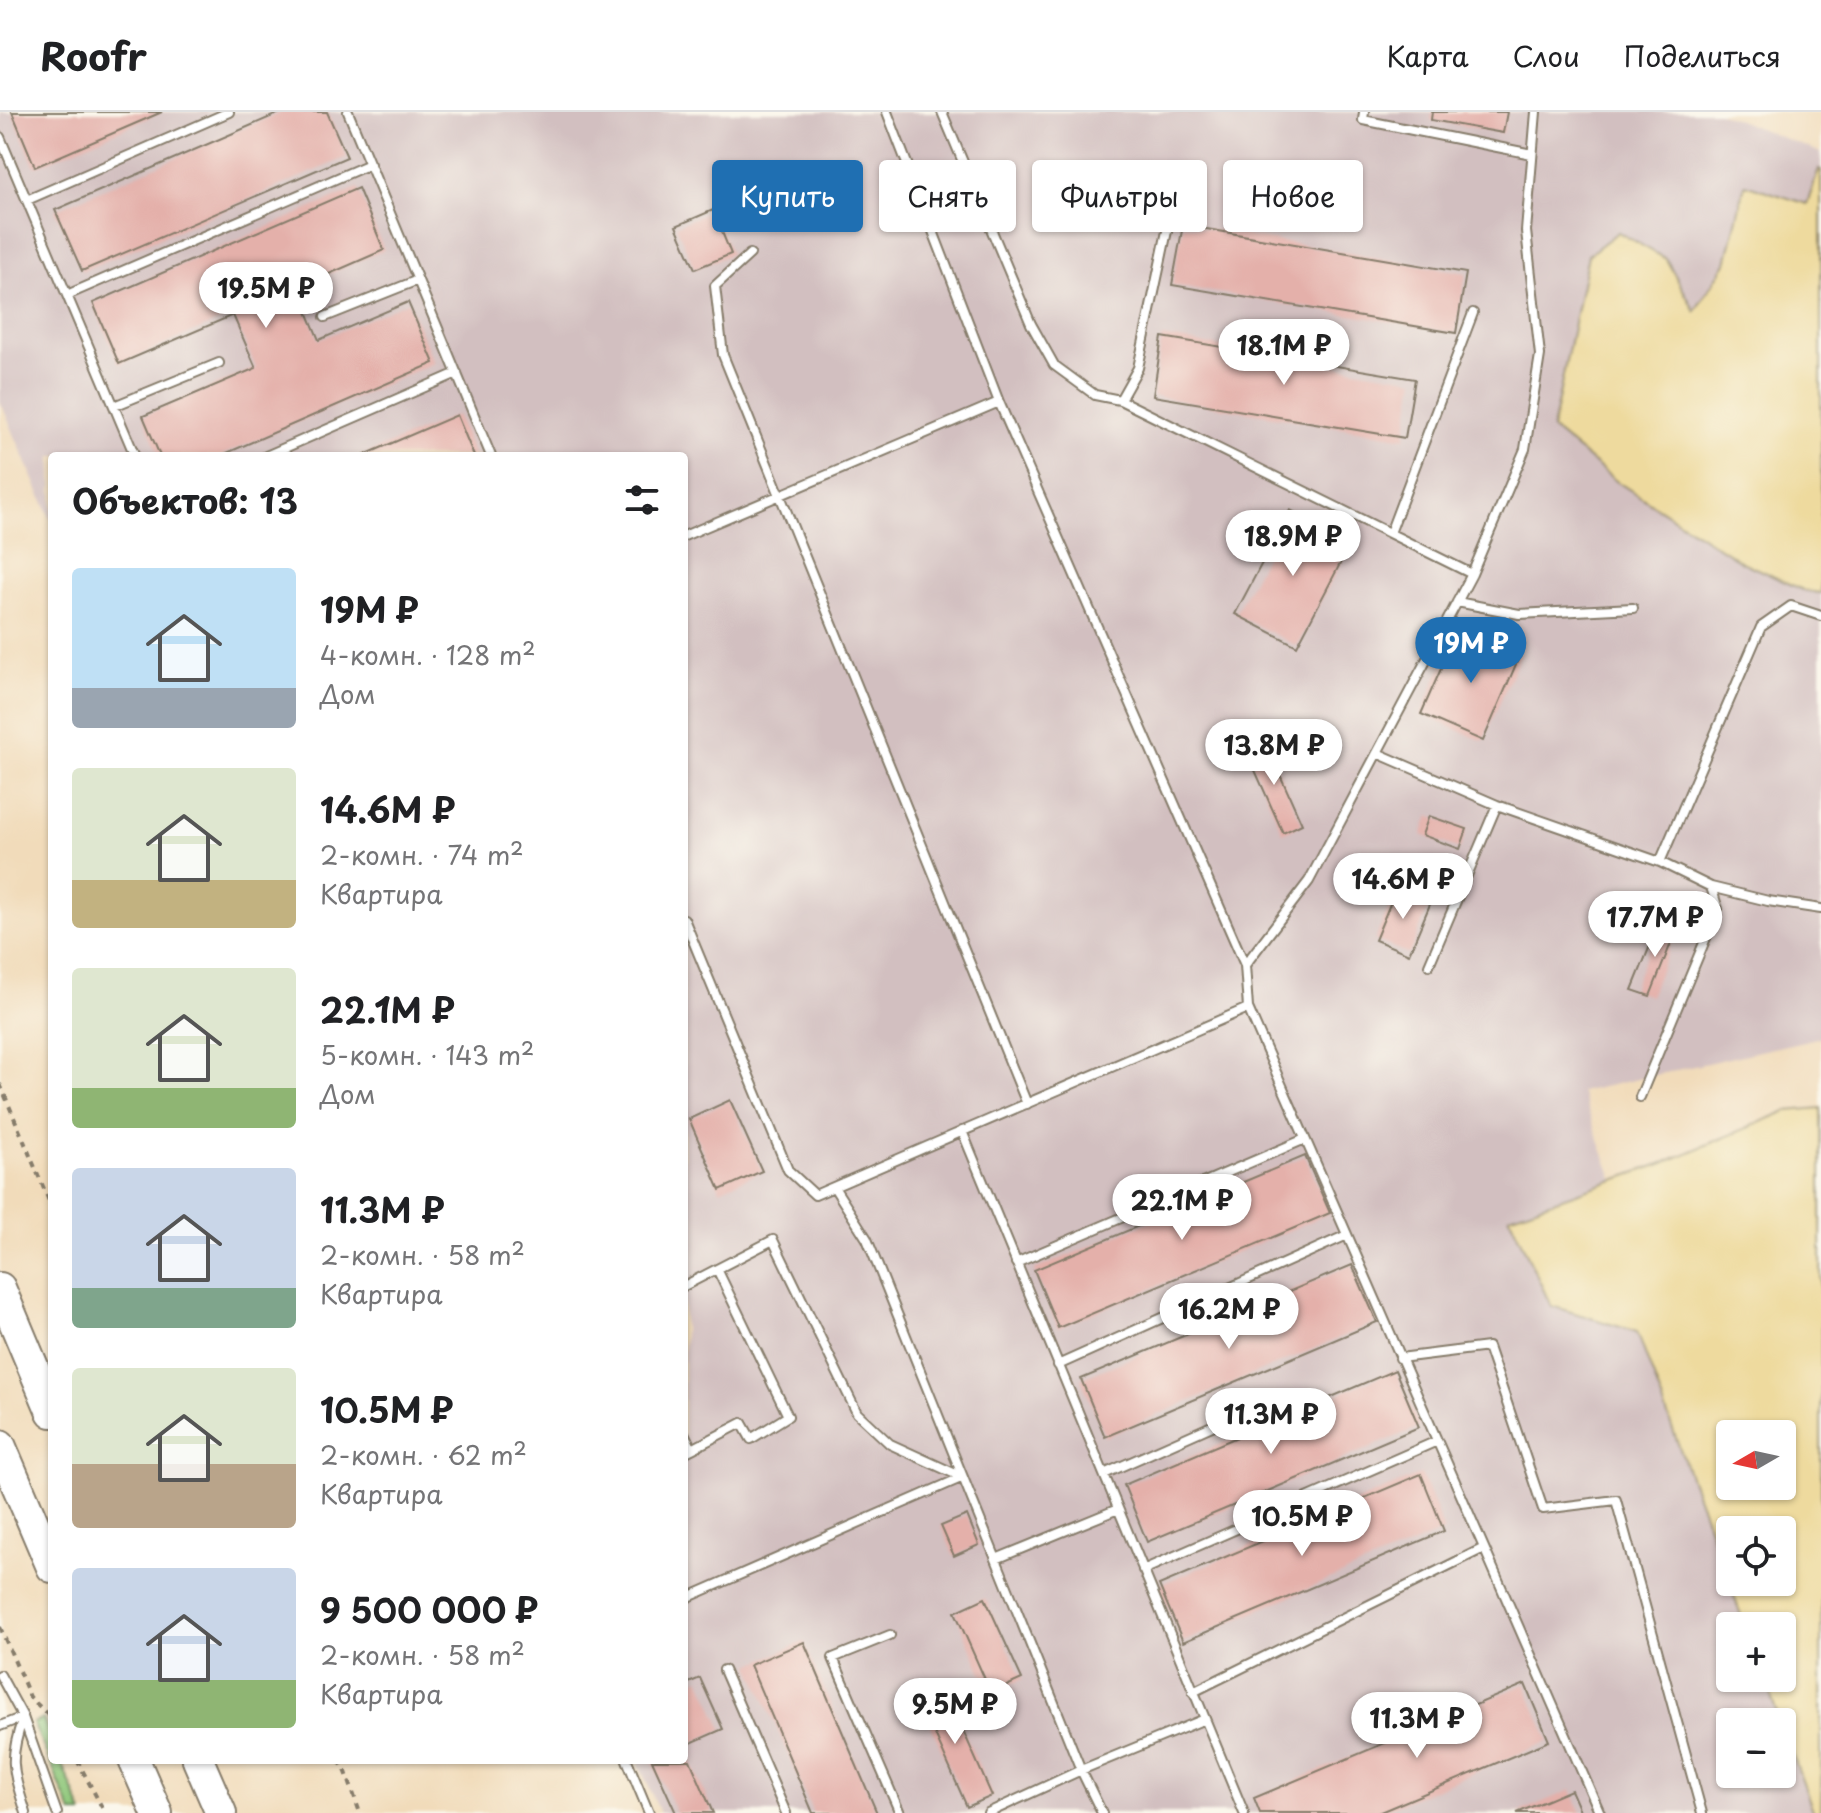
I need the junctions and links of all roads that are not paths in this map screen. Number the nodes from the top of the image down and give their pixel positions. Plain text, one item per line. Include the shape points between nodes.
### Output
1 (229, 112) edge
2 (348, 112) edge
3 (887, 112) edge
4 (942, 112) edge
5 (1364, 112) edge
6 (1536, 112) edge
7 (0, 137) edge
8 (1532, 154) junction
9 (370, 164) junction
10 (27, 200) junction
11 (1167, 232) edge
12 (750, 254) dead end
13 (418, 280) junction
14 (67, 295) junction
15 (1473, 313) dead end
16 (325, 317) dead end
17 (219, 363) dead end
18 (457, 373) junction
19 (1120, 400) junction
20 (999, 402) junction
21 (114, 406) junction
22 (133, 452) edge
23 (275, 452) edge
24 (489, 452) edge
25 (780, 495) junction
26 (1390, 533) junction
27 (688, 534) edge
28 (1472, 574) junction
29 (1457, 602) junction
30 (1633, 608) dead end
31 (1821, 616) edge
32 (1377, 753) junction
33 (1497, 805) junction
34 (1660, 862) junction
35 (1711, 887) junction
36 (1821, 909) edge
37 (688, 929) edge
38 (1245, 965) junction
39 (1429, 965) dead end
40 (1248, 1008) junction
41 (1640, 1097) dead end
42 (1027, 1104) junction
43 (962, 1131) junction
44 (1305, 1139) junction
45 (834, 1187) junction
46 (1347, 1235) junction
47 (1016, 1263) junction
48 (717, 1269) junction
49 (688, 1284) edge
50 (0, 1288) edge
51 (1400, 1358) junction
52 (1058, 1365) junction
53 (48, 1402) edge
54 (1232, 1417) dead end
55 (1437, 1441) junction
56 (0, 1445) edge
57 (688, 1451) edge
58 (1104, 1474) junction
59 (963, 1477) junction
60 (1118, 1509) junction
61 (1484, 1548) junction
62 (48, 1558) edge
63 (996, 1559) junction
64 (1143, 1570) junction
65 (688, 1597) edge
66 (890, 1635) dead end
67 (724, 1670) dead end
68 (0, 1675) edge
69 (1193, 1692) junction
70 (23, 1717) junction
71 (1205, 1719) junction
72 (0, 1726) edge
73 (136, 1764) edge
74 (200, 1764) edge
75 (629, 1764) edge
76 (1081, 1770) junction
77 (26, 1813) edge
78 (57, 1813) edge
79 (157, 1813) edge
80 (221, 1813) edge
81 (649, 1813) edge
82 (786, 1813) edge
83 (900, 1813) edge
84 (988, 1813) edge
85 (1102, 1813) edge
86 (1244, 1813) edge
87 (1600, 1813) edge
88 (1702, 1813) edge

1 - 10 lane
2 - 9 lane
3 - 20 lane
4 - 19 lane via 1031,324 1054,365 1095,395
5 - 8 lane via 1363,120
6 - 8 lane
7 - 10 lane
8 - 28 lane via 1526,231 1540,355 1525,449
9 - 13 lane
9 - 14 lane
10 - 14 lane
11 - 19 lane via 1138,368
12 - 25 lane via 715,286 723,355
13 - 16 lane
13 - 18 lane
14 - 21 lane
15 - 26 lane
17 - 21 lane
18 - 23 lane
18 - 24 lane
19 - 26 lane
20 - 25 lane
20 - 38 lane
21 - 22 lane
25 - 27 lane
25 - 42 lane
26 - 28 lane
28 - 29 lane
29 - 30 lane via 1519,614
29 - 32 lane
31 - 34 lane via 1791,606 1761,627
32 - 33 lane
32 - 38 lane via 1309,881
33 - 34 lane
33 - 39 lane
34 - 35 lane
35 - 36 lane
35 - 41 lane via 1718,909
37 - 45 lane via 788,1170 815,1195
38 - 40 lane
40 - 42 lane
40 - 44 lane
42 - 43 lane
43 - 45 lane
43 - 47 lane
44 - 46 lane
44 - 47 lane
45 - 59 lane via 867,1239
46 - 51 lane
46 - 52 lane
47 - 52 lane
48 - 49 lane
48 - 57 lane via 788,1416 751,1439 742,1423
48 - 59 lane via 773,1240 857,1413 890,1444
50 - 53 highway
51 - 55 lane
51 - 88 lane via 1488,1347 1543,1509 1616,1500
52 - 58 lane
54 - 58 lane
55 - 61 lane
55 - 64 lane
56 - 62 highway
58 - 60 lane
59 - 63 lane
59 - 65 lane
60 - 63 lane
60 - 64 lane
61 - 69 lane
61 - 87 lane
63 - 76 lane
64 - 69 lane
66 - 83 lane via 833,1658
67 - 82 lane
68 - 70 lane
69 - 71 lane
70 - 72 lane
70 - 77 lane via 13,1763
70 - 78 lane
71 - 76 lane
71 - 86 lane
73 - 79 highway
74 - 80 highway
75 - 81 lane
76 - 84 lane
76 - 85 lane

